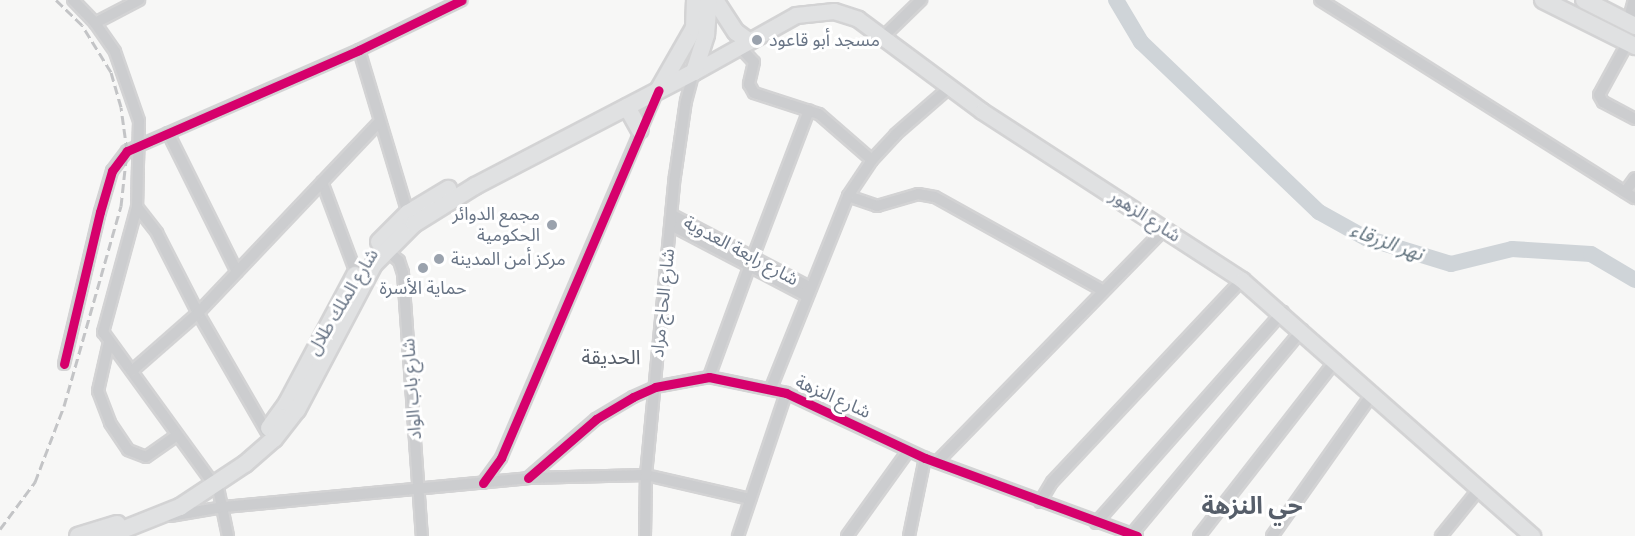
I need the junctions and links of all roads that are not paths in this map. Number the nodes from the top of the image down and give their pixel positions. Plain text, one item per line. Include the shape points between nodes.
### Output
1 (73, 0) edge
2 (139, 0) edge
3 (461, 0) edge
4 (695, 0) edge
5 (709, 0) edge
6 (715, 0) edge
7 (921, 0) edge
8 (1320, 0) edge
9 (1543, 0) edge
10 (1584, 0) edge
11 (1599, 0) edge
12 (1634, 0) edge
13 (1628, 22) edge
14 (95, 23) junction
15 (884, 36) junction
16 (743, 43) junction
17 (1632, 44) edge
18 (359, 50) junction
19 (695, 67) junction
20 (668, 75) junction
21 (949, 88) junction
22 (659, 90) junction
23 (627, 107) junction
24 (809, 110) junction
25 (1635, 119) edge
26 (379, 122) junction
27 (640, 130) junction
28 (168, 133) junction
29 (140, 143) junction
30 (872, 160) junction
31 (1635, 178) edge
32 (322, 182) junction
33 (1625, 192) junction
34 (848, 196) junction
35 (1635, 198) edge
36 (137, 207) junction
37 (408, 213) junction
38 (672, 220) junction
39 (1166, 228) junction
40 (386, 250) junction
41 (752, 261) junction
42 (237, 272) junction
43 (356, 273) junction
44 (1242, 280) junction
45 (1102, 290) junction
46 (807, 291) junction
47 (1283, 312) junction
48 (198, 314) junction
49 (1302, 330) junction
50 (109, 342) junction
51 (1336, 360) junction
52 (64, 363) dead end
53 (132, 371) junction
54 (708, 377) junction
55 (655, 387) junction
56 (771, 388) junction
57 (786, 393) junction
58 (1373, 393) junction
59 (266, 431) junction
60 (177, 435) junction
61 (909, 451) junction
62 (501, 458) junction
63 (926, 458) junction
64 (937, 462) junction
65 (646, 475) junction
66 (528, 478) junction
67 (213, 480) junction
68 (513, 480) junction
69 (483, 483) junction
70 (1479, 489) junction
71 (418, 490) junction
72 (750, 499) junction
73 (1040, 502) junction
74 (224, 507) junction
75 (158, 518) junction
76 (1096, 523) junction
77 (1135, 535) edge
78 (78, 536) edge
79 (107, 536) edge
80 (228, 536) edge
81 (422, 536) edge
82 (645, 536) edge
83 (738, 536) edge
84 (847, 536) edge
85 (909, 536) edge
86 (1199, 536) edge
87 (1272, 536) edge
88 (1441, 536) edge
89 (1532, 536) edge

1 - 14 street
2 - 14 street
3 - 18 street
4 - 20 main road via 694,28
5 - 19 main road via 706,34
6 - 16 main road
7 - 15 street
8 - 33 street
9 - 17 main road
10 - 13 main road
11 - 13 main road
12 - 13 street
14 - 29 street via 127,78 139,121
15 - 16 main road, شارع الزهور via 847,14 821,11 796,15
15 - 21 main road, شارع الزهور
16 - 19 main road, شارع الزهور
16 - 24 street via 754,62 749,84 754,93
17 - 25 street via 1599,95 1603,102
18 - 26 street
18 - 28 street
19 - 20 main road, شارع الملك طلال
19 - 22 main road, شارع الملك طلال
19 - 38 street, شارع الحاج مراد via 681,133
20 - 22 main road
20 - 37 main road, شارع الملك طلال
21 - 30 street
21 - 39 main road, شارع الزهور
22 - 23 main road, شارع الملك طلال
22 - 27 street
23 - 27 main road
23 - 40 main road, شارع الملك طلال via 465,192 414,225
24 - 30 street via 843,131
24 - 41 street
26 - 32 street
26 - 37 street
27 - 62 street
28 - 29 street
28 - 42 street
29 - 36 street
29 - 52 street via 127,151 112,171
30 - 34 street
31 - 33 street
32 - 42 street
32 - 43 street
33 - 35 street
34 - 45 street via 877,206 918,194 935,197
34 - 46 street
36 - 48 street via 157,233
36 - 50 street via 103,327
37 - 43 main road, شارع الملك طلال
38 - 41 street, شارع رابعة العدوية
38 - 55 street, شارع الحاج مراد
39 - 44 main road, شارع الزهور
39 - 45 street
40 - 67 main road, شارع الملك طلال via 345,315 286,425 260,452
40 - 71 street, شارع باب الواد via 399,261 403,273
41 - 46 street, شارع رابعة العدوية
41 - 54 street
42 - 48 street
43 - 59 main road, شارع الملك طلال via 287,403
44 - 47 main road, شارع الزهور
44 - 73 street via 1052,482
45 - 64 street
46 - 56 street
47 - 49 main road, شارع الزهور
47 - 76 street
48 - 53 street
48 - 59 street
49 - 51 main road, شارع الزهور
49 - 77 street
50 - 53 street
50 - 60 street via 98,392 110,423 128,450 146,456
51 - 58 main road, شارع الزهور
51 - 86 street
53 - 60 street
54 - 55 street, شارع النزهة
54 - 56 street, شارع النزهة
55 - 65 street, شارع الحاج مراد
55 - 66 street, شارع النزهة via 596,419
56 - 57 street, شارع النزهة
57 - 61 street, شارع النزهة
57 - 72 street
58 - 70 main road, شارع الزهور
58 - 87 street
59 - 67 main road, شارع الملك طلال
60 - 67 street
61 - 63 street, شارع النزهة
61 - 84 street
62 - 68 street
62 - 69 street
63 - 64 street, شارع النزهة
63 - 85 street
64 - 73 street, شارع النزهة
65 - 66 street
65 - 72 street
65 - 82 street, شارع الحاج مراد
66 - 68 street
67 - 74 street
67 - 75 main road, شارع الملك طلال
67 - 78 main road, شارع الملك طلال via 154,510
68 - 69 street
69 - 71 street
70 - 88 street
70 - 89 main road, شارع الزهور
71 - 74 street
71 - 81 street, شارع باب الواد
72 - 83 street
73 - 76 street, شارع النزهة
74 - 75 street
74 - 80 street
75 - 79 main road, شارع الملك طلال
76 - 77 street, شارع النزهة

